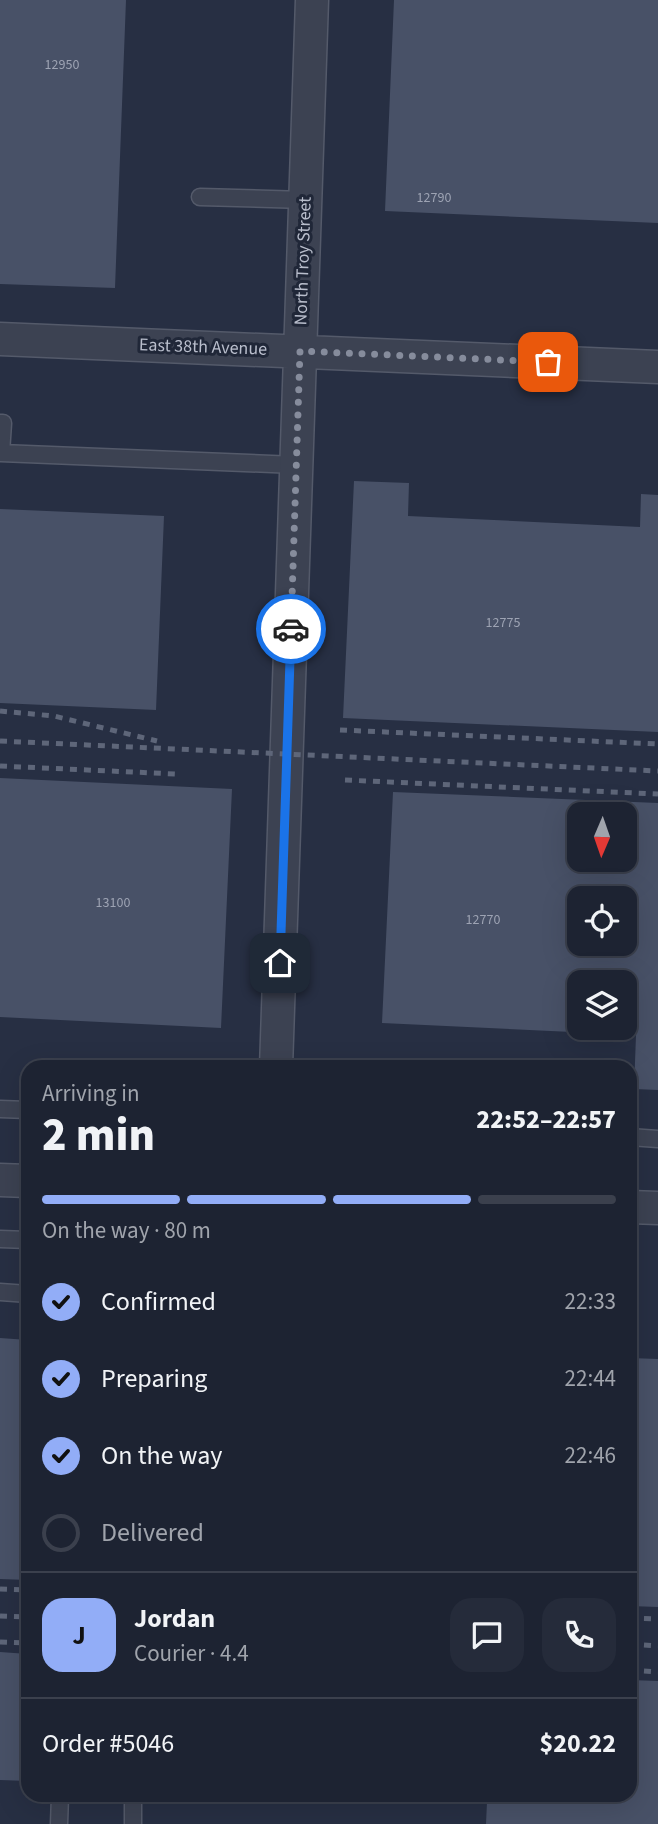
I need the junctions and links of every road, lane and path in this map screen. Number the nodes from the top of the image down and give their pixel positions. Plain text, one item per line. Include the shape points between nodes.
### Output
1 (312, 0) edge
2 (200, 197) dead end
3 (305, 200) junction
4 (0, 339) edge
5 (300, 351) junction
6 (658, 368) edge
7 (0, 423) edge
8 (296, 465) junction
9 (276, 1060) edge
10 (0, 1109) edge
11 (21, 1110) edge
12 (637, 1138) edge
13 (658, 1139) edge
14 (0, 1180) edge
15 (21, 1181) edge
16 (637, 1207) edge
17 (658, 1208) edge
18 (0, 1239) edge
19 (21, 1240) edge
20 (0, 1292) edge
21 (21, 1294) edge
22 (60, 1802) edge
23 (133, 1804) dead end
24 (59, 1824) edge
25 (132, 1824) edge

1 - 3 street, North Troy Street
2 - 3 lane
3 - 5 street, North Troy Street
4 - 5 street, East 38th Avenue
5 - 6 street, East 38th Avenue
5 - 8 street, North Troy Street
7 - 8 lane via 1,453
8 - 9 street, North Troy Street
10 - 11 lane
12 - 13 lane
14 - 15 street
16 - 17 street
18 - 19 lane
20 - 21 lane
22 - 24 lane
23 - 25 lane

